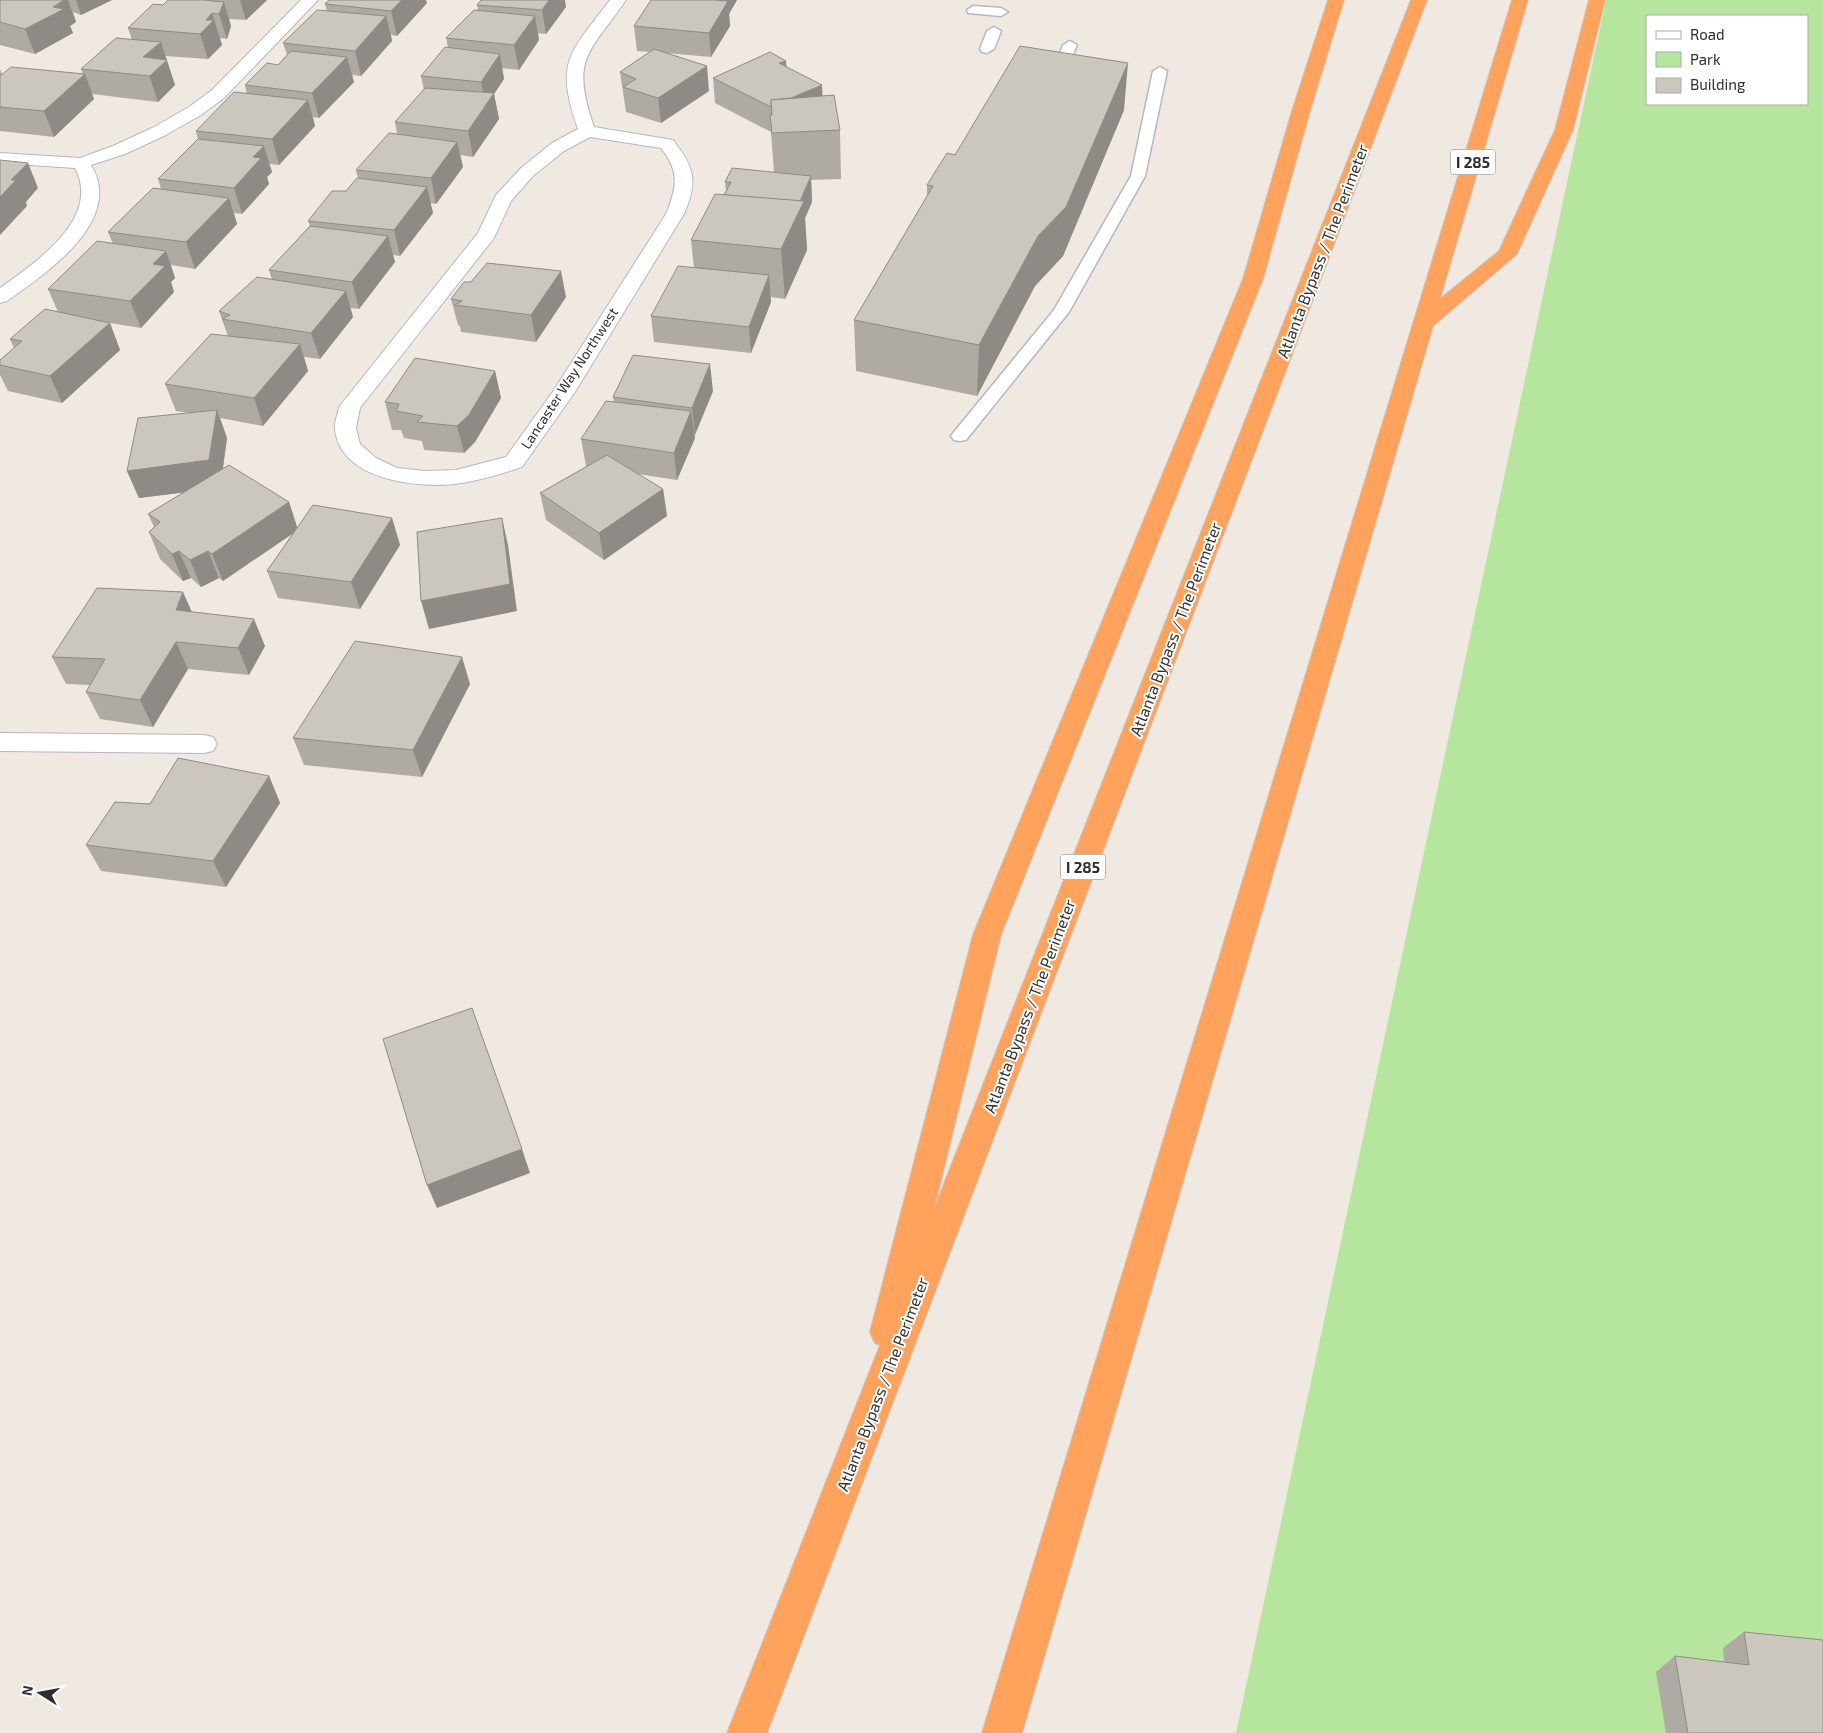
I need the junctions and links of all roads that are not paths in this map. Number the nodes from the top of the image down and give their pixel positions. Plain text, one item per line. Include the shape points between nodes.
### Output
1 (310, 0) edge
2 (618, 0) edge
3 (1336, 0) edge
4 (1419, 0) edge
5 (1520, 0) edge
6 (1597, 0) edge
7 (973, 10) dead end
8 (1001, 12) dead end
9 (994, 30) dead end
10 (1070, 45) dead end
11 (986, 49) dead end
12 (1065, 59) edge
13 (1160, 71) dead end
14 (584, 124) junction
15 (0, 158) edge
16 (81, 163) junction
17 (0, 297) edge
18 (1424, 323) junction
19 (960, 436) dead end
20 (0, 742) edge
21 (204, 744) dead end
22 (857, 1448) junction
23 (746, 1733) edge
24 (1002, 1733) edge

1 - 16 street via 218,94 195,111 119,150
2 - 14 street via 579,55 575,80
3 - 22 highway via 1253,278 987,934
4 - 22 highway, Atlanta Bypass / The Perimeter / I 285
5 - 18 highway, I 285
6 - 18 highway via 1564,130 1507,254
7 - 8 lane
9 - 11 lane
10 - 12 lane
13 - 19 lane via 1138,176 1061,312
14 - 14 street, Lancaster Way Northwest via 667,144 679,158 685,176 683,196 674,214 564,392 514,462 456,477 426,478 393,474 368,464 350,446 345,428 350,407 487,234 503,199 527,172
15 - 16 street
16 - 17 street via 90,181 91,198 84,219 70,240 47,262
18 - 24 highway, I 285
20 - 21 street
22 - 23 highway, Atlanta Bypass / The Perimeter / I 285

